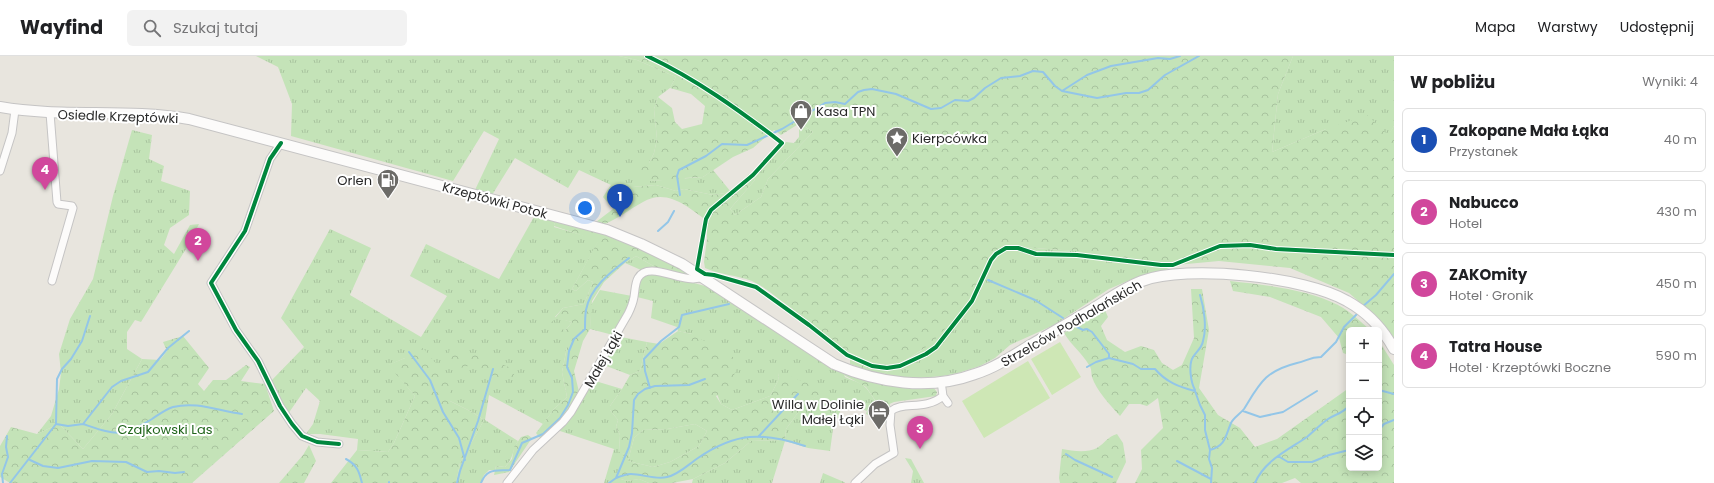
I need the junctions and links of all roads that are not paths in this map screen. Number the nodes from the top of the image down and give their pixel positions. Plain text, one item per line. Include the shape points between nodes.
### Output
1 (0, 107) edge
2 (15, 110) junction
3 (50, 113) junction
4 (281, 143) junction
5 (0, 171) edge
6 (702, 277) junction
7 (52, 281) dead end
8 (712, 284) joint
9 (1394, 349) edge
10 (940, 381) junction
11 (943, 396) junction
12 (948, 403) dead end
13 (339, 444) dead end
14 (508, 483) edge
15 (855, 483) edge

1 - 2 main road, Osiedle Krzeptówki
2 - 3 main road, Osiedle Krzeptówki
2 - 5 street via 12,133
3 - 4 main road, Osiedle Krzeptówki via 169,116
3 - 7 street via 57,202 72,206
4 - 6 main road, Krzeptówki Potok via 607,230 665,255
4 - 13 street via 270,158 245,231 211,283 292,424 302,436 318,442
6 - 8 main road, Krzeptówki Potok
6 - 14 street, Małej Łąki via 696,280 659,272 641,274 637,280 633,304 581,397 563,422 533,450
8 - 10 main road, Strzelców Podhalańskich via 822,357 846,369 897,382
9 - 10 main road, Strzelców Podhalańskich via 1387,337 1361,310 1323,290 1279,280 1242,276 1172,274 1141,281 986,370 965,378
10 - 11 street
11 - 12 street
11 - 15 street via 932,404 898,408 891,412 894,453 875,464

